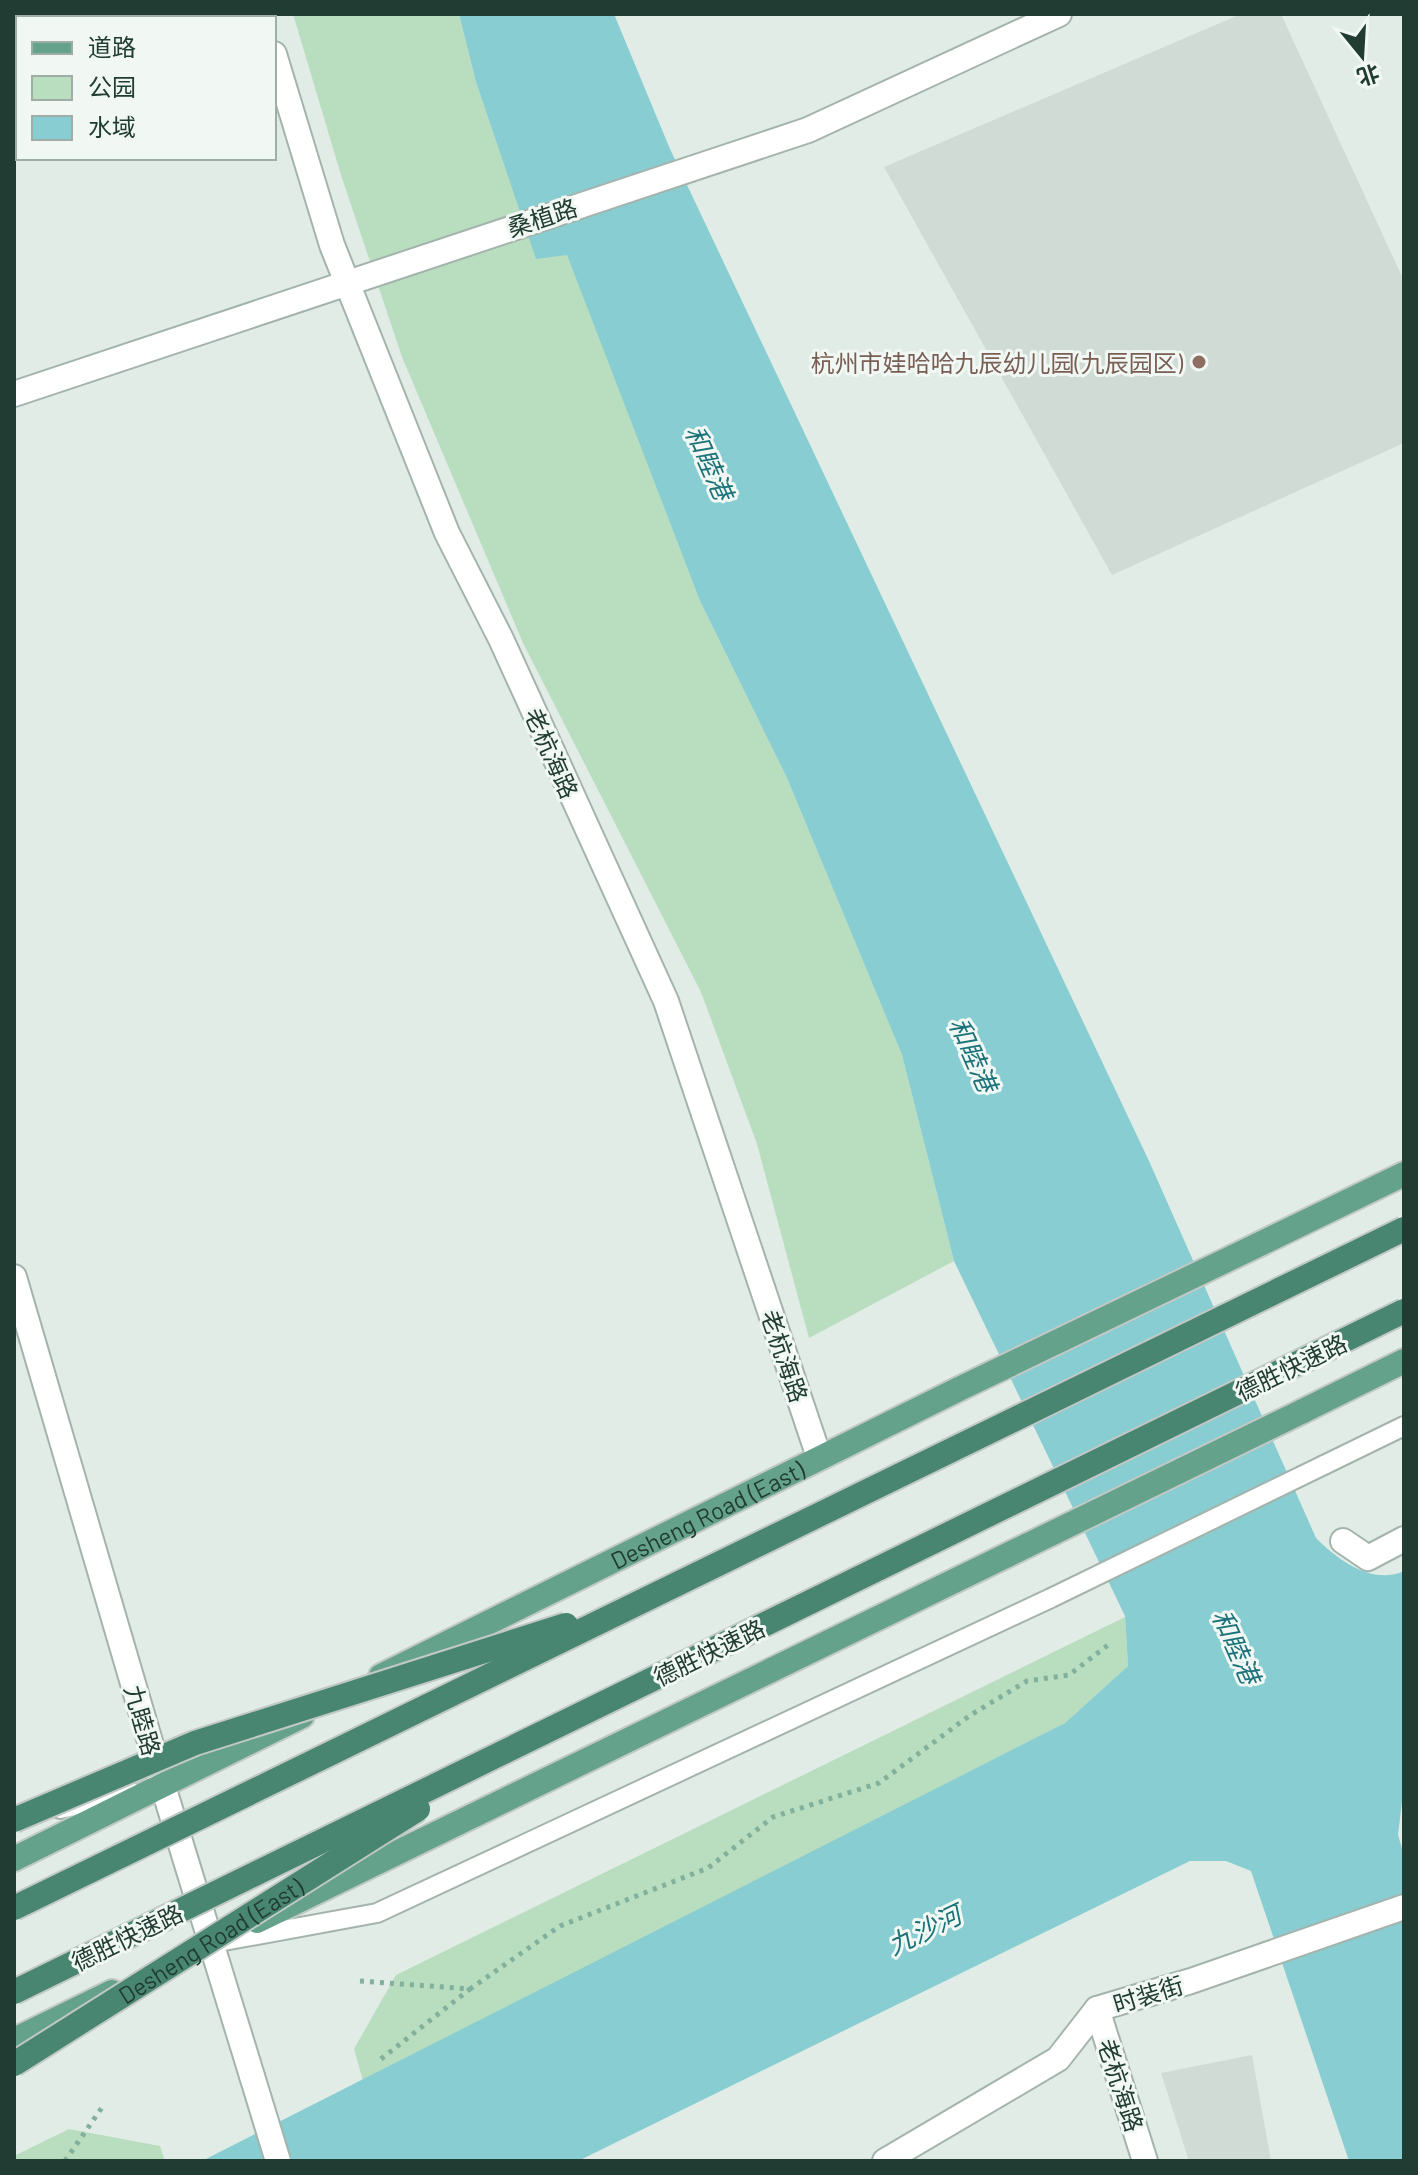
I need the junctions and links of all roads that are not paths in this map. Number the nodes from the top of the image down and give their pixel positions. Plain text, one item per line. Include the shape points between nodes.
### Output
1 (1059, 14) edge
2 (276, 61) edge
3 (346, 282) junction
4 (14, 394) edge
5 (1404, 1174) edge
6 (1404, 1229) edge
7 (14, 1277) edge
8 (1404, 1311) edge
9 (1404, 1361) edge
10 (1404, 1426) edge
11 (819, 1457) junction
12 (1404, 1539) edge
13 (1343, 1541) dead end
14 (644, 1600) junction
15 (522, 1744) junction
16 (163, 1786) junction
17 (14, 1819) edge
18 (14, 1859) edge
19 (1404, 1907) edge
20 (14, 1908) edge
21 (213, 1943) junction
22 (14, 1992) edge
23 (1097, 2009) junction
24 (14, 2040) edge
25 (14, 2064) edge
26 (278, 2161) edge
27 (885, 2161) edge
28 (1145, 2161) edge

1 - 3 street, 桑植路 via 808,130
2 - 3 street, 老杭海路
3 - 4 street, 桑植路
3 - 11 street, 老杭海路 via 447,533 666,1001
5 - 11 main road, Desheng Road (East), bridge
6 - 14 highway, bridge
7 - 16 street, 九睦路
8 - 15 highway, 德胜快速路, bridge
9 - 21 main road, Desheng Road (East), bridge
10 - 21 lane, bridge via 1051,1598 377,1913
11 - 16 main road, Desheng Road (East)
12 - 13 street via 1368,1558
14 - 17 highway, bridge via 195,1743
14 - 20 highway, bridge
15 - 22 highway, 德胜快速路, bridge
15 - 25 highway, bridge
16 - 17 lane
16 - 18 main road, Desheng Road (East)
16 - 21 street, 九睦路
19 - 23 street, 时装街
21 - 24 main road, Desheng Road (East)
21 - 26 street, 九睦路, bridge
23 - 27 street, 时装街 via 1058,2059
23 - 28 street, 老杭海路

